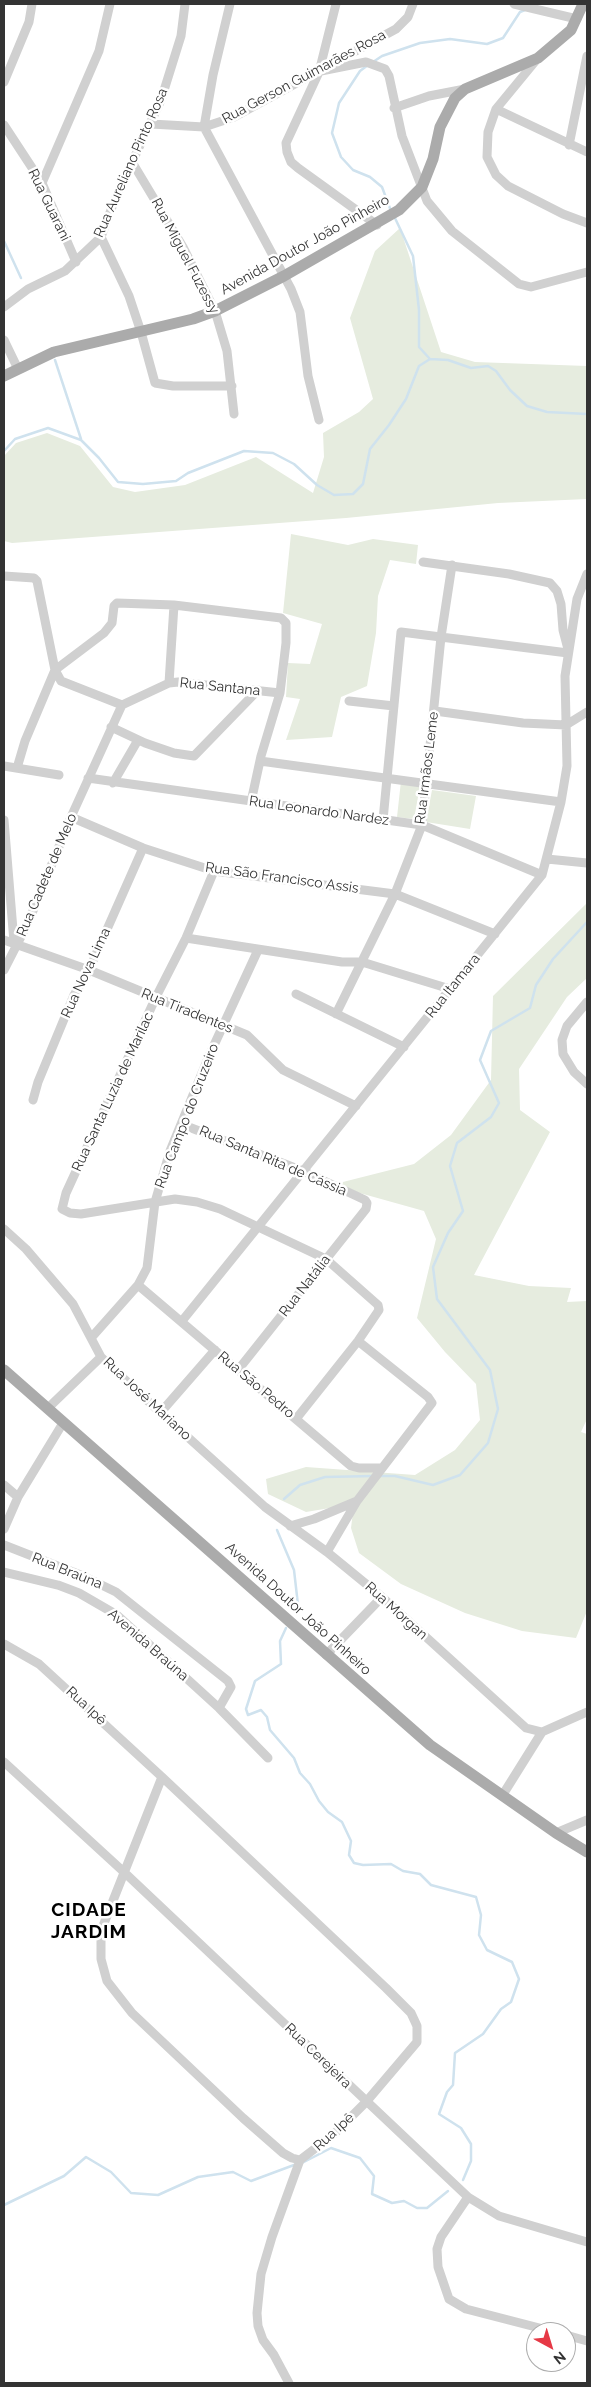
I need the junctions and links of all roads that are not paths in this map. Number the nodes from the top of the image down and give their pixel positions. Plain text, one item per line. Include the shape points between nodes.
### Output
1 (32, 4) edge
2 (110, 4) edge
3 (185, 4) edge
4 (230, 4) edge
5 (336, 4) edge
6 (413, 4) edge
7 (514, 4) edge
8 (583, 4) edge
9 (577, 19) junction
10 (587, 56) edge
11 (538, 58) junction
12 (320, 71) junction
13 (4, 82) edge
14 (465, 90) junction
15 (394, 108) junction
16 (496, 109) junction
17 (151, 124) junction
18 (4, 125) edge
19 (204, 127) junction
20 (569, 145) junction
21 (587, 152) edge
22 (132, 162) junction
23 (42, 183) junction
24 (422, 187) junction
25 (587, 223) edge
26 (378, 224) junction
27 (100, 237) junction
28 (76, 262) junction
29 (587, 272) edge
30 (284, 276) junction
31 (4, 307) edge
32 (215, 311) junction
33 (141, 332) junction
34 (4, 340) edge
35 (17, 368) junction
36 (4, 376) edge
37 (232, 386) junction
38 (234, 414) dead end
39 (319, 420) dead end
40 (423, 562) dead end
41 (452, 565) junction
42 (587, 574) edge
43 (4, 576) edge
44 (174, 605) junction
45 (441, 638) junction
46 (568, 652) junction
47 (54, 670) junction
48 (169, 682) junction
49 (258, 690) junction
50 (280, 694) junction
51 (349, 701) dead end
52 (122, 705) junction
53 (394, 706) junction
54 (435, 711) junction
55 (587, 712) edge
56 (566, 725) junction
57 (111, 727) junction
58 (138, 740) junction
59 (260, 761) junction
60 (4, 766) edge
61 (17, 768) junction
62 (59, 775) dead end
63 (88, 778) junction
64 (387, 778) junction
65 (113, 783) junction
66 (427, 784) junction
67 (251, 802) junction
68 (561, 802) junction
69 (71, 817) junction
70 (4, 820) edge
71 (383, 820) junction
72 (422, 825) junction
73 (143, 848) junction
74 (547, 858) junction
75 (587, 863) edge
76 (214, 871) junction
77 (542, 874) junction
78 (395, 894) junction
79 (495, 934) junction
80 (186, 938) junction
81 (4, 940) edge
82 (16, 943) junction
83 (258, 950) junction
84 (362, 962) junction
85 (4, 970) edge
86 (89, 970) junction
87 (450, 989) junction
88 (296, 994) dead end
89 (156, 997) junction
90 (587, 1002) edge
91 (336, 1014) junction
92 (223, 1026) junction
93 (404, 1047) junction
94 (587, 1084) edge
95 (33, 1100) dead end
96 (356, 1106) junction
97 (181, 1124) junction
98 (303, 1171) junction
99 (365, 1200) joint
100 (155, 1202) junction
101 (257, 1226) junction
102 (4, 1229) edge
103 (326, 1259) junction
104 (138, 1285) junction
105 (182, 1321) junction
106 (91, 1338) junction
107 (358, 1341) junction
108 (214, 1350) junction
109 (101, 1357) junction
110 (4, 1370) edge
111 (238, 1370) junction
112 (48, 1408) junction
113 (161, 1412) junction
114 (296, 1419) junction
115 (63, 1423) junction
116 (381, 1468) junction
117 (4, 1485) edge
118 (246, 1491) joint
119 (18, 1497) junction
120 (356, 1501) junction
121 (290, 1526) junction
122 (4, 1529) edge
123 (4, 1545) edge
124 (327, 1552) junction
125 (4, 1572) edge
126 (382, 1597) junction
127 (128, 1602) junction
128 (117, 1615) junction
129 (4, 1644) edge
130 (326, 1655) junction
131 (219, 1708) junction
132 (587, 1712) edge
133 (542, 1732) junction
134 (268, 1758) dead end
135 (4, 1762) edge
136 (162, 1777) junction
137 (502, 1796) junction
138 (587, 1820) edge
139 (556, 1833) junction
140 (587, 1852) edge
141 (124, 1873) junction
142 (366, 2102) junction
143 (300, 2160) junction
144 (468, 2197) junction
145 (587, 2242) edge
146 (526, 2325) edge
147 (289, 2383) edge

1 - 13 street via 29,22
2 - 23 street via 99,51
3 - 17 street, Rua Aureliano Pinto Rosa via 181,36
4 - 19 street
5 - 12 street
6 - 12 street, Rua Gerson Guimarães Rosa via 402,24
7 - 9 street
8 - 9 main road, Avenida Doutor João Pinheiro
9 - 11 main road, Avenida Doutor João Pinheiro via 560,41
10 - 20 street
11 - 14 main road, Avenida Doutor João Pinheiro
11 - 16 street
12 - 15 street via 368,62 385,70 389,76
12 - 19 street, Rua Gerson Guimarães Rosa via 234,117
12 - 26 street via 286,143 287,152 298,168
14 - 15 street via 429,96
14 - 24 main road, Avenida Doutor João Pinheiro via 447,110
15 - 24 street
16 - 20 street
16 - 25 street via 490,120 487,157 496,175 529,198
17 - 19 street, Rua Gerson Guimarães Rosa
17 - 22 street, Rua Aureliano Pinto Rosa
18 - 23 street, Rua Guarani
19 - 30 street
20 - 21 street
22 - 27 street, Rua Aureliano Pinto Rosa
22 - 32 street, Rua Miguel Fuzessy via 183,248
23 - 28 street, Rua Guarani
24 - 26 main road, Avenida Doutor João Pinheiro via 400,210
24 - 29 street via 437,215 452,231 519,284 531,287
26 - 30 main road, Avenida Doutor João Pinheiro
27 - 28 street, Rua Aureliano Pinto Rosa
27 - 33 street via 129,296
28 - 31 street, Rua Aureliano Pinto Rosa via 28,289
30 - 32 main road, Avenida Doutor João Pinheiro
30 - 39 street via 300,312 308,376
32 - 33 main road, Avenida Doutor João Pinheiro
32 - 37 street, Rua Miguel Fuzessy via 227,350
33 - 35 main road, Avenida Doutor João Pinheiro via 54,352
33 - 37 street via 155,384
34 - 35 street
35 - 36 main road, Avenida Doutor João Pinheiro
37 - 38 street, Rua Miguel Fuzessy
40 - 41 street
41 - 45 street, Rua Irmãos Leme
41 - 46 street via 554,585 561,604
42 - 46 street, Rua Itamara via 579,590
43 - 47 street via 34,578 37,581
44 - 47 street via 117,604 112,623 104,633
44 - 48 street
44 - 50 street via 281,618 286,623
45 - 46 street
45 - 53 street via 401,632
45 - 54 street, Rua Irmãos Leme
46 - 56 street, Rua Itamara
47 - 52 street via 61,680
47 - 61 street
48 - 49 street, Rua Santana
48 - 52 street, Rua Santana
49 - 50 street, Rua Santana
49 - 58 street via 194,756 174,753
50 - 59 street
51 - 53 street
52 - 57 street, Rua Cadete de Melo
53 - 64 street
54 - 56 street via 523,723
54 - 66 street, Rua Irmãos Leme
55 - 56 street
56 - 68 street, Rua Itamara via 567,766
57 - 58 street
57 - 63 street, Rua Cadete de Melo
58 - 65 street
59 - 64 street
59 - 67 street
60 - 61 street
61 - 62 street
63 - 65 street, Rua Leonardo Nardez
63 - 69 street, Rua Cadete de Melo
64 - 66 street
64 - 71 street
65 - 67 street, Rua Leonardo Nardez
66 - 68 street
66 - 72 street, Rua Irmãos Leme
67 - 71 street, Rua Leonardo Nardez
68 - 74 street, Rua Itamara
69 - 73 street, Rua São Francisco Assis
69 - 82 street, Rua Cadete de Melo
70 - 82 street
71 - 72 street, Rua Leonardo Nardez
72 - 77 street, Rua Leonardo Nardez
72 - 78 street, Rua Irmãos Leme
73 - 76 street, Rua São Francisco Assis
73 - 86 street, Rua Nova Lima
74 - 75 street
74 - 77 street, Rua Itamara
76 - 78 street, Rua São Francisco Assis
76 - 80 street, Rua Santa Luzia de Marilac
77 - 79 street, Rua Itamara
78 - 79 street, Rua São Francisco Assis
78 - 84 street, Rua Irmãos Leme
79 - 87 street, Rua Itamara
80 - 83 street
80 - 89 street, Rua Santa Luzia de Marilac
81 - 82 street, Rua Tiradentes
82 - 85 street, Rua Cadete de Melo
82 - 86 street, Rua Tiradentes
83 - 84 street
83 - 92 street, Rua Campo do Cruzeiro
84 - 87 street
84 - 91 street, Rua Irmãos Leme
86 - 89 street, Rua Tiradentes
86 - 95 street, Rua Nova Lima via 74,995
87 - 93 street, Rua Itamara
88 - 91 street
89 - 92 street, Rua Tiradentes
89 - 100 street, Rua Santa Luzia de Marilac via 62,1204 64,1211 81,1214
90 - 94 street via 567,1026 562,1040 563,1054 574,1072
91 - 93 street
92 - 96 street, Rua Tiradentes via 253,1039 283,1070
92 - 97 street, Rua Campo do Cruzeiro
93 - 96 street, Rua Itamara
96 - 98 street, Rua Itamara
97 - 98 street, Rua Santa Rita de Cássia
97 - 100 street, Rua Campo do Cruzeiro
98 - 99 street, Rua Santa Rita de Cássia
98 - 101 street, Rua Itamara
99 - 103 street, Rua Natália via 366,1209
100 - 101 street via 175,1199 197,1202
100 - 104 street, Rua Campo do Cruzeiro via 149,1262
101 - 103 street
101 - 105 street, Rua Itamara
102 - 106 street, Rua José Mariano via 63,1291
103 - 107 street via 378,1305 379,1310
103 - 111 street, Rua Natália
104 - 105 street, Rua São Pedro
104 - 106 street, Rua Campo do Cruzeiro
105 - 108 street, Rua São Pedro
106 - 109 street, Rua José Mariano
107 - 114 street
107 - 116 street via 432,1403
108 - 111 street, Rua São Pedro
108 - 113 street
109 - 112 street
109 - 113 street, Rua José Mariano
110 - 112 main road, Avenida Doutor João Pinheiro
111 - 114 street, Rua São Pedro
112 - 115 main road, Avenida Doutor João Pinheiro
113 - 118 street, Rua José Mariano
114 - 116 street, Rua São Pedro via 351,1466
115 - 119 street
115 - 130 main road, Avenida Doutor João Pinheiro
116 - 120 street
117 - 119 street
118 - 121 street, Rua Morgan
119 - 122 street
120 - 121 street
120 - 124 street
121 - 124 street, Rua Morgan
123 - 127 street, Rua Braúna via 83,1576 116,1592
124 - 126 street, Rua Morgan
125 - 128 street, Avenida Braúna via 58,1584
126 - 130 street
126 - 133 street, Rua Morgan via 526,1728
127 - 128 street
127 - 131 street, Rua Braúna via 228,1682 231,1687
128 - 131 street, Avenida Braúna
129 - 136 street, Rua Ipê via 39,1664
130 - 137 main road, Avenida Doutor João Pinheiro via 430,1745
131 - 134 street, Avenida Braúna
132 - 133 street
133 - 137 street
135 - 141 street, Rua Cerejeira
136 - 141 street, Rua Ipê
136 - 142 street, Rua Ipê via 411,2013 417,2026 417,2042
137 - 139 main road, Avenida Doutor João Pinheiro
138 - 139 street
139 - 140 main road, Avenida Doutor João Pinheiro
141 - 142 street, Rua Cerejeira
141 - 143 street, Rua Ipê via 102,1932 101,1959 107,1981 132,2013 243,2118 283,2153
142 - 143 street, Rua Ipê via 334,2134
142 - 144 street, Rua Cerejeira
143 - 147 street via 261,2274 257,2313 263,2340
144 - 145 street, Rua Cerejeira via 499,2216
144 - 146 street via 441,2237 437,2250 438,2267 449,2300 466,2309

